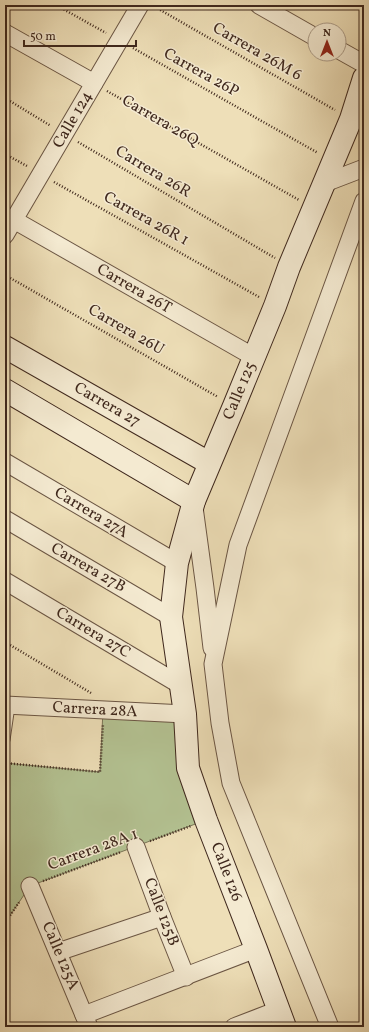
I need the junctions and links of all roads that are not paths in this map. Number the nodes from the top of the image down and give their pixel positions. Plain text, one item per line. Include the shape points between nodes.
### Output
1 (140, 5) edge
2 (259, 5) edge
3 (307, 32) edge
4 (5, 33) edge
5 (347, 54) edge
6 (364, 64) edge
7 (364, 78) edge
8 (94, 83) junction
9 (364, 168) edge
10 (325, 182) junction
11 (364, 201) edge
12 (14, 220) junction
13 (5, 235) edge
14 (5, 347) edge
15 (254, 357) junction
16 (5, 390) edge
17 (5, 462) edge
18 (209, 464) junction
19 (194, 501) junction
20 (5, 519) edge
21 (177, 563) junction
22 (5, 581) edge
23 (171, 617) junction
24 (213, 664) junction
25 (182, 686) junction
26 (7, 705) edge
27 (185, 714) junction
28 (5, 740) edge
29 (136, 847) road end
30 (30, 886) road end
31 (162, 917) junction
32 (256, 949) junction
33 (58, 952) junction
34 (186, 977) junction
35 (281, 1018) edge
36 (86, 1021) edge
37 (234, 1027) edge
38 (330, 1027) edge

1 - 8 street, Calle 124
2 - 3 street
4 - 8 street
5 - 6 street
7 - 10 street, Calle 125 via 351,119
8 - 12 street, Calle 124
9 - 10 street
10 - 15 street, Calle 125
11 - 24 street via 238,545
12 - 13 street, Calle 124
12 - 15 street, Carrera 26T
14 - 18 street, Carrera 27
15 - 18 street, Calle 125
16 - 19 street
17 - 21 street, Carrera 27A
18 - 19 street, Calle 125
19 - 21 street, Calle 125
19 - 24 street
20 - 23 street, Carrera 27B
21 - 23 street, Calle 125
22 - 25 street, Carrera 27C
23 - 25 street, Calle 125
24 - 38 street via 231,783
25 - 27 street, Calle 125
26 - 27 street, Carrera 28A via 100,703
26 - 28 lane
27 - 32 street, Calle 126 via 188,768
29 - 31 street, Calle 125B
30 - 33 street, Calle 125A
31 - 33 street
31 - 34 street, Calle 125B
32 - 34 street
32 - 35 street, Calle 126
33 - 36 street, Calle 125A
34 - 36 street
35 - 37 street

